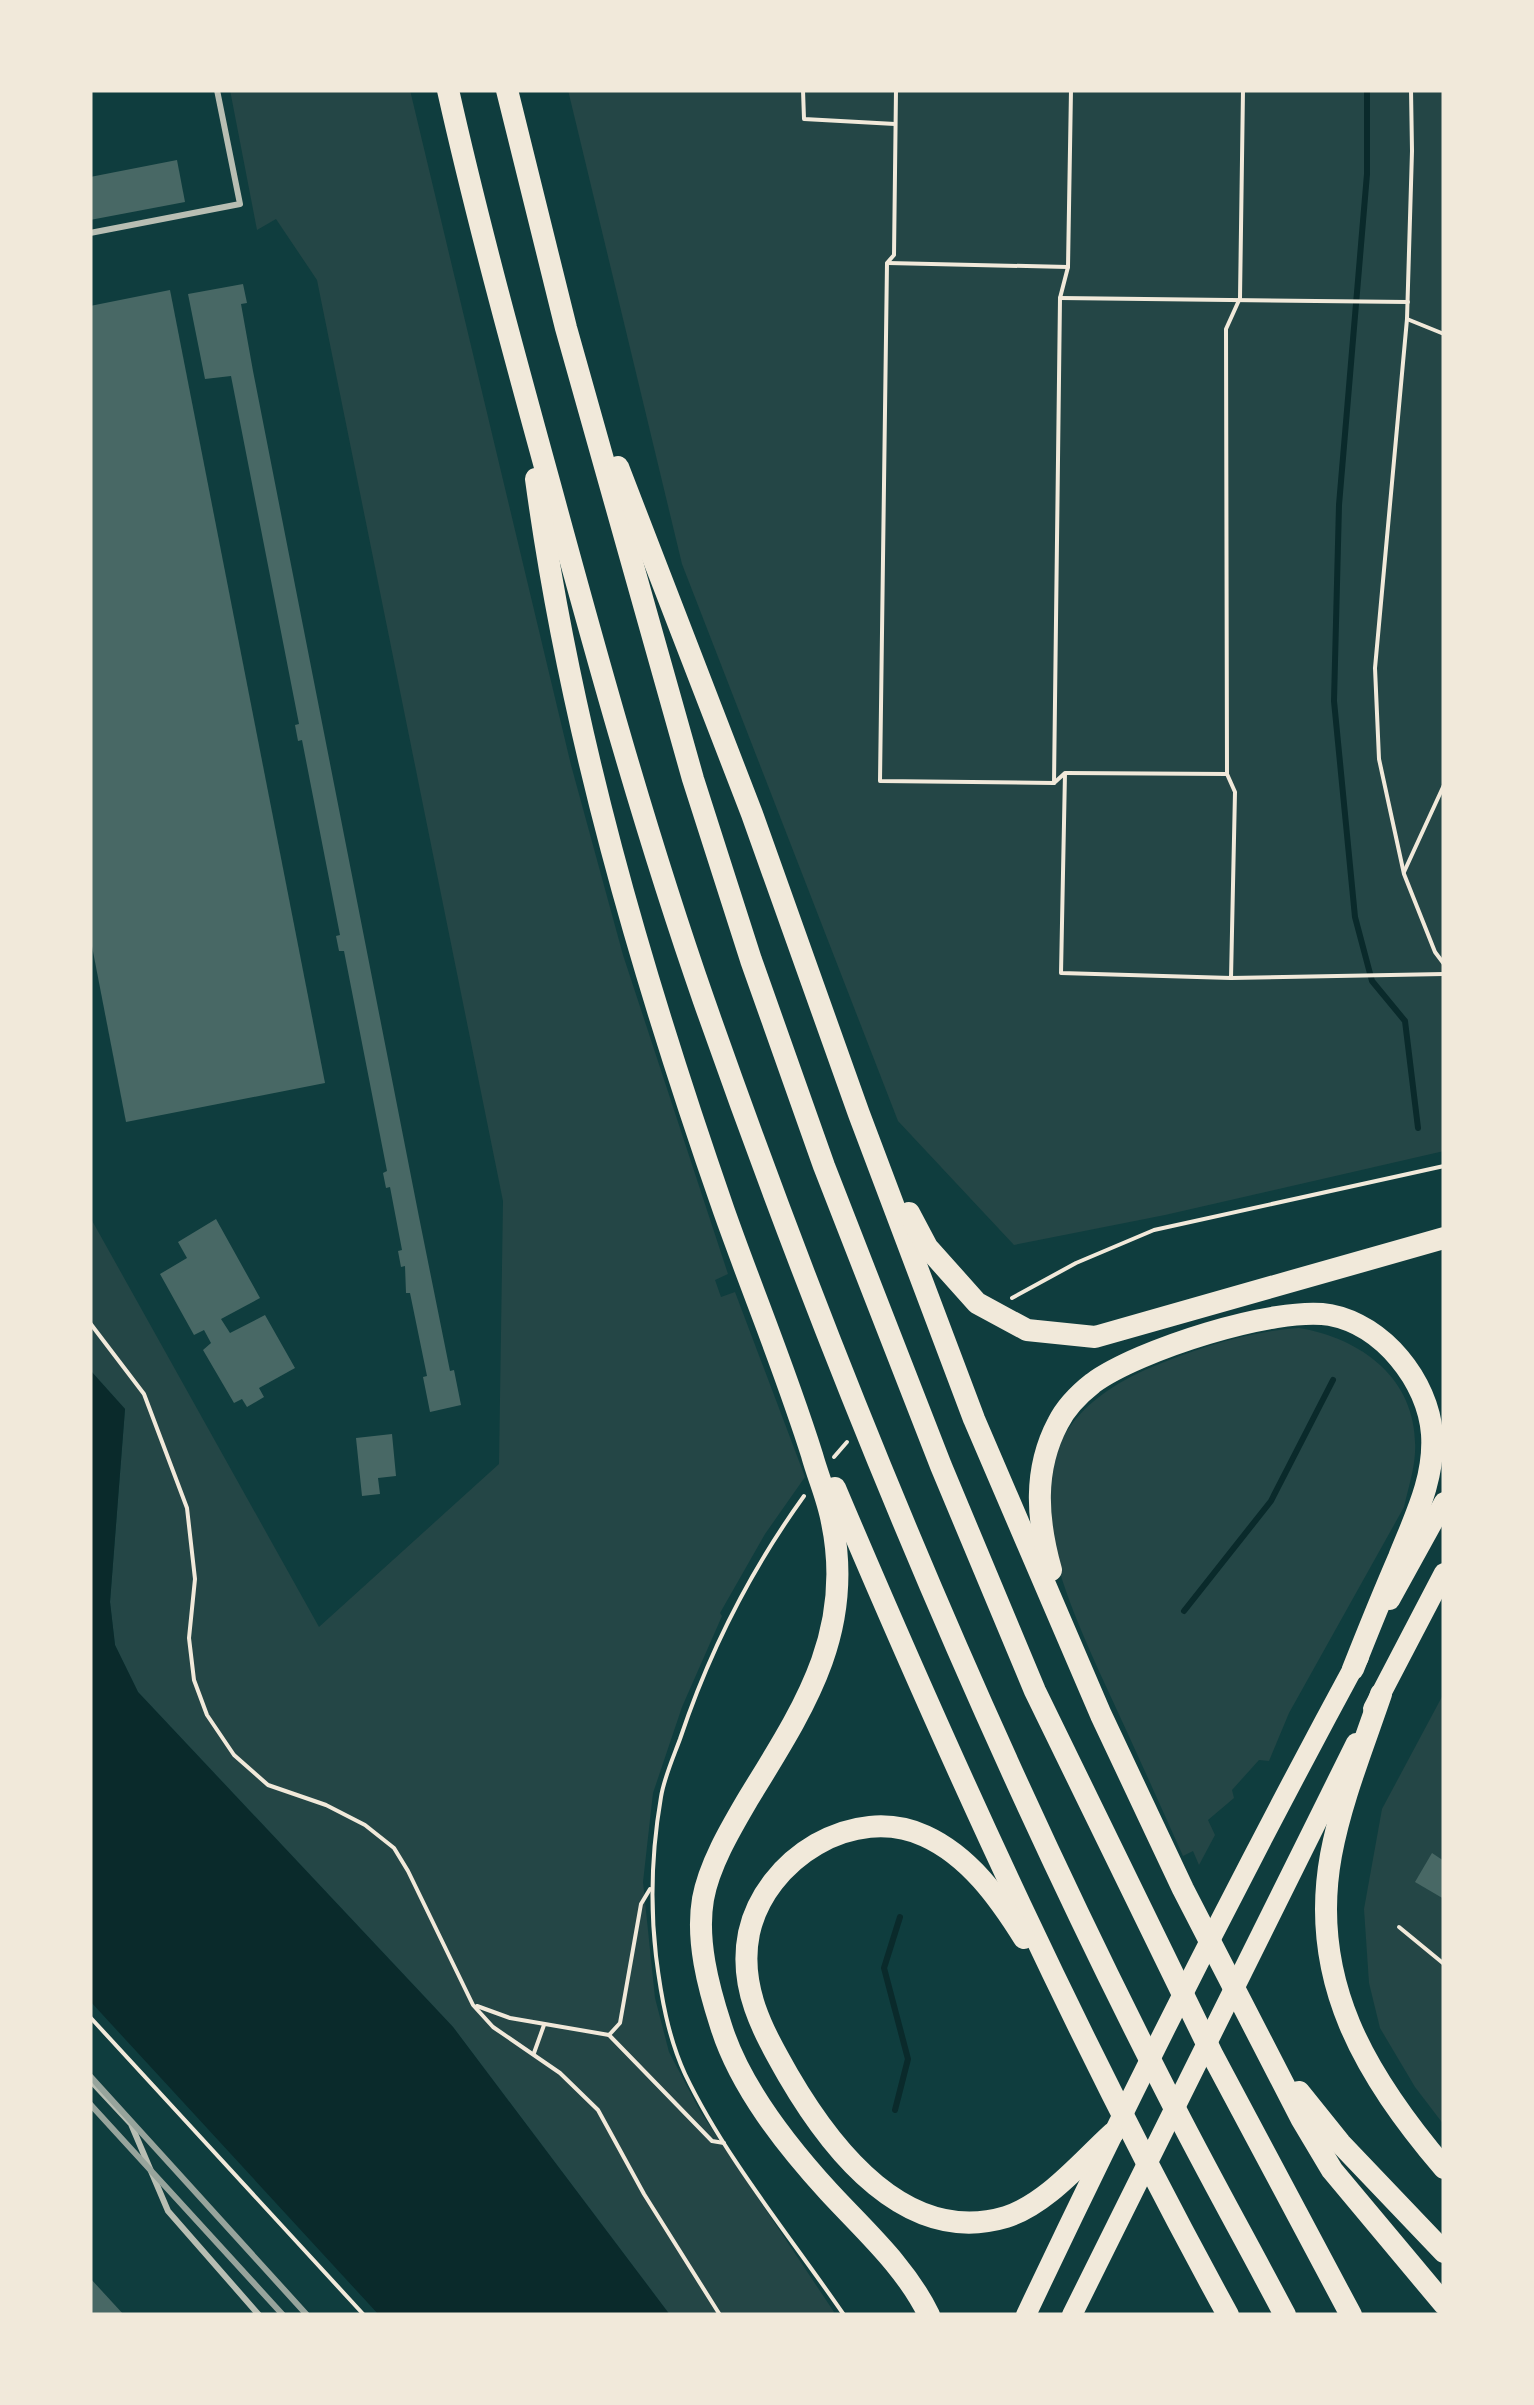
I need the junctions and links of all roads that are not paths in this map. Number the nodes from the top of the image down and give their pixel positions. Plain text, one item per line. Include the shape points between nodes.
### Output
1 (217, 90) edge
2 (448, 90) edge
3 (506, 90) edge
4 (90, 233) edge
5 (566, 328) junction
6 (523, 386) junction
7 (859, 1114) junction
8 (1444, 1238) edge
9 (776, 1348) junction
10 (1444, 1502) edge
11 (1444, 1573) edge
12 (1353, 1669) junction
13 (1381, 1694) junction
14 (1101, 1715) junction
15 (1079, 2029) junction
16 (1262, 2047) junction
17 (90, 2080) edge
18 (1113, 2133) junction
19 (1444, 2168) edge
20 (1444, 2252) edge
21 (1444, 2304) edge
22 (260, 2315) edge
23 (928, 2315) edge
24 (1026, 2315) edge
25 (1072, 2315) edge
26 (1228, 2315) edge
27 (1286, 2315) edge
28 (1351, 2315) edge

1 - 4 lane via 240,204
2 - 6 highway
3 - 5 highway
5 - 7 highway
5 - 28 highway via 746,942 934,1448 1094,1816
6 - 9 highway via 548,571 601,810 659,1012
6 - 27 highway via 638,797 702,996 888,1489 1052,1858 1166,2093
7 - 8 highway via 927,1247 978,1303 1026,1330 1096,1337
7 - 14 highway via 974,1419
9 - 15 highway via 916,1678
9 - 23 highway via 832,1522 838,1580 828,1644 807,1704 730,1830 704,1894 705,1961 722,2030 763,2106 789,2147 895,2262
10 - 12 highway
11 - 13 highway
12 - 14 highway via 1426,1490 1432,1430 1416,1386 1390,1346 1332,1316 1280,1314 1122,1367 1076,1398 1059,1421 1038,1495 1043,1541
12 - 18 highway
13 - 19 highway via 1331,1858 1330,1965 1365,2062
13 - 25 highway
14 - 16 highway
15 - 18 highway via 974,1870 903,1828 873,1826 799,1854 760,1903 750,1932 752,2006 817,2125 860,2174 914,2209 974,2221 1008,2216
15 - 26 highway
16 - 20 highway via 1340,2143
16 - 21 highway via 1332,2170
17 - 22 lane via 130,2124 168,2211
18 - 24 highway

